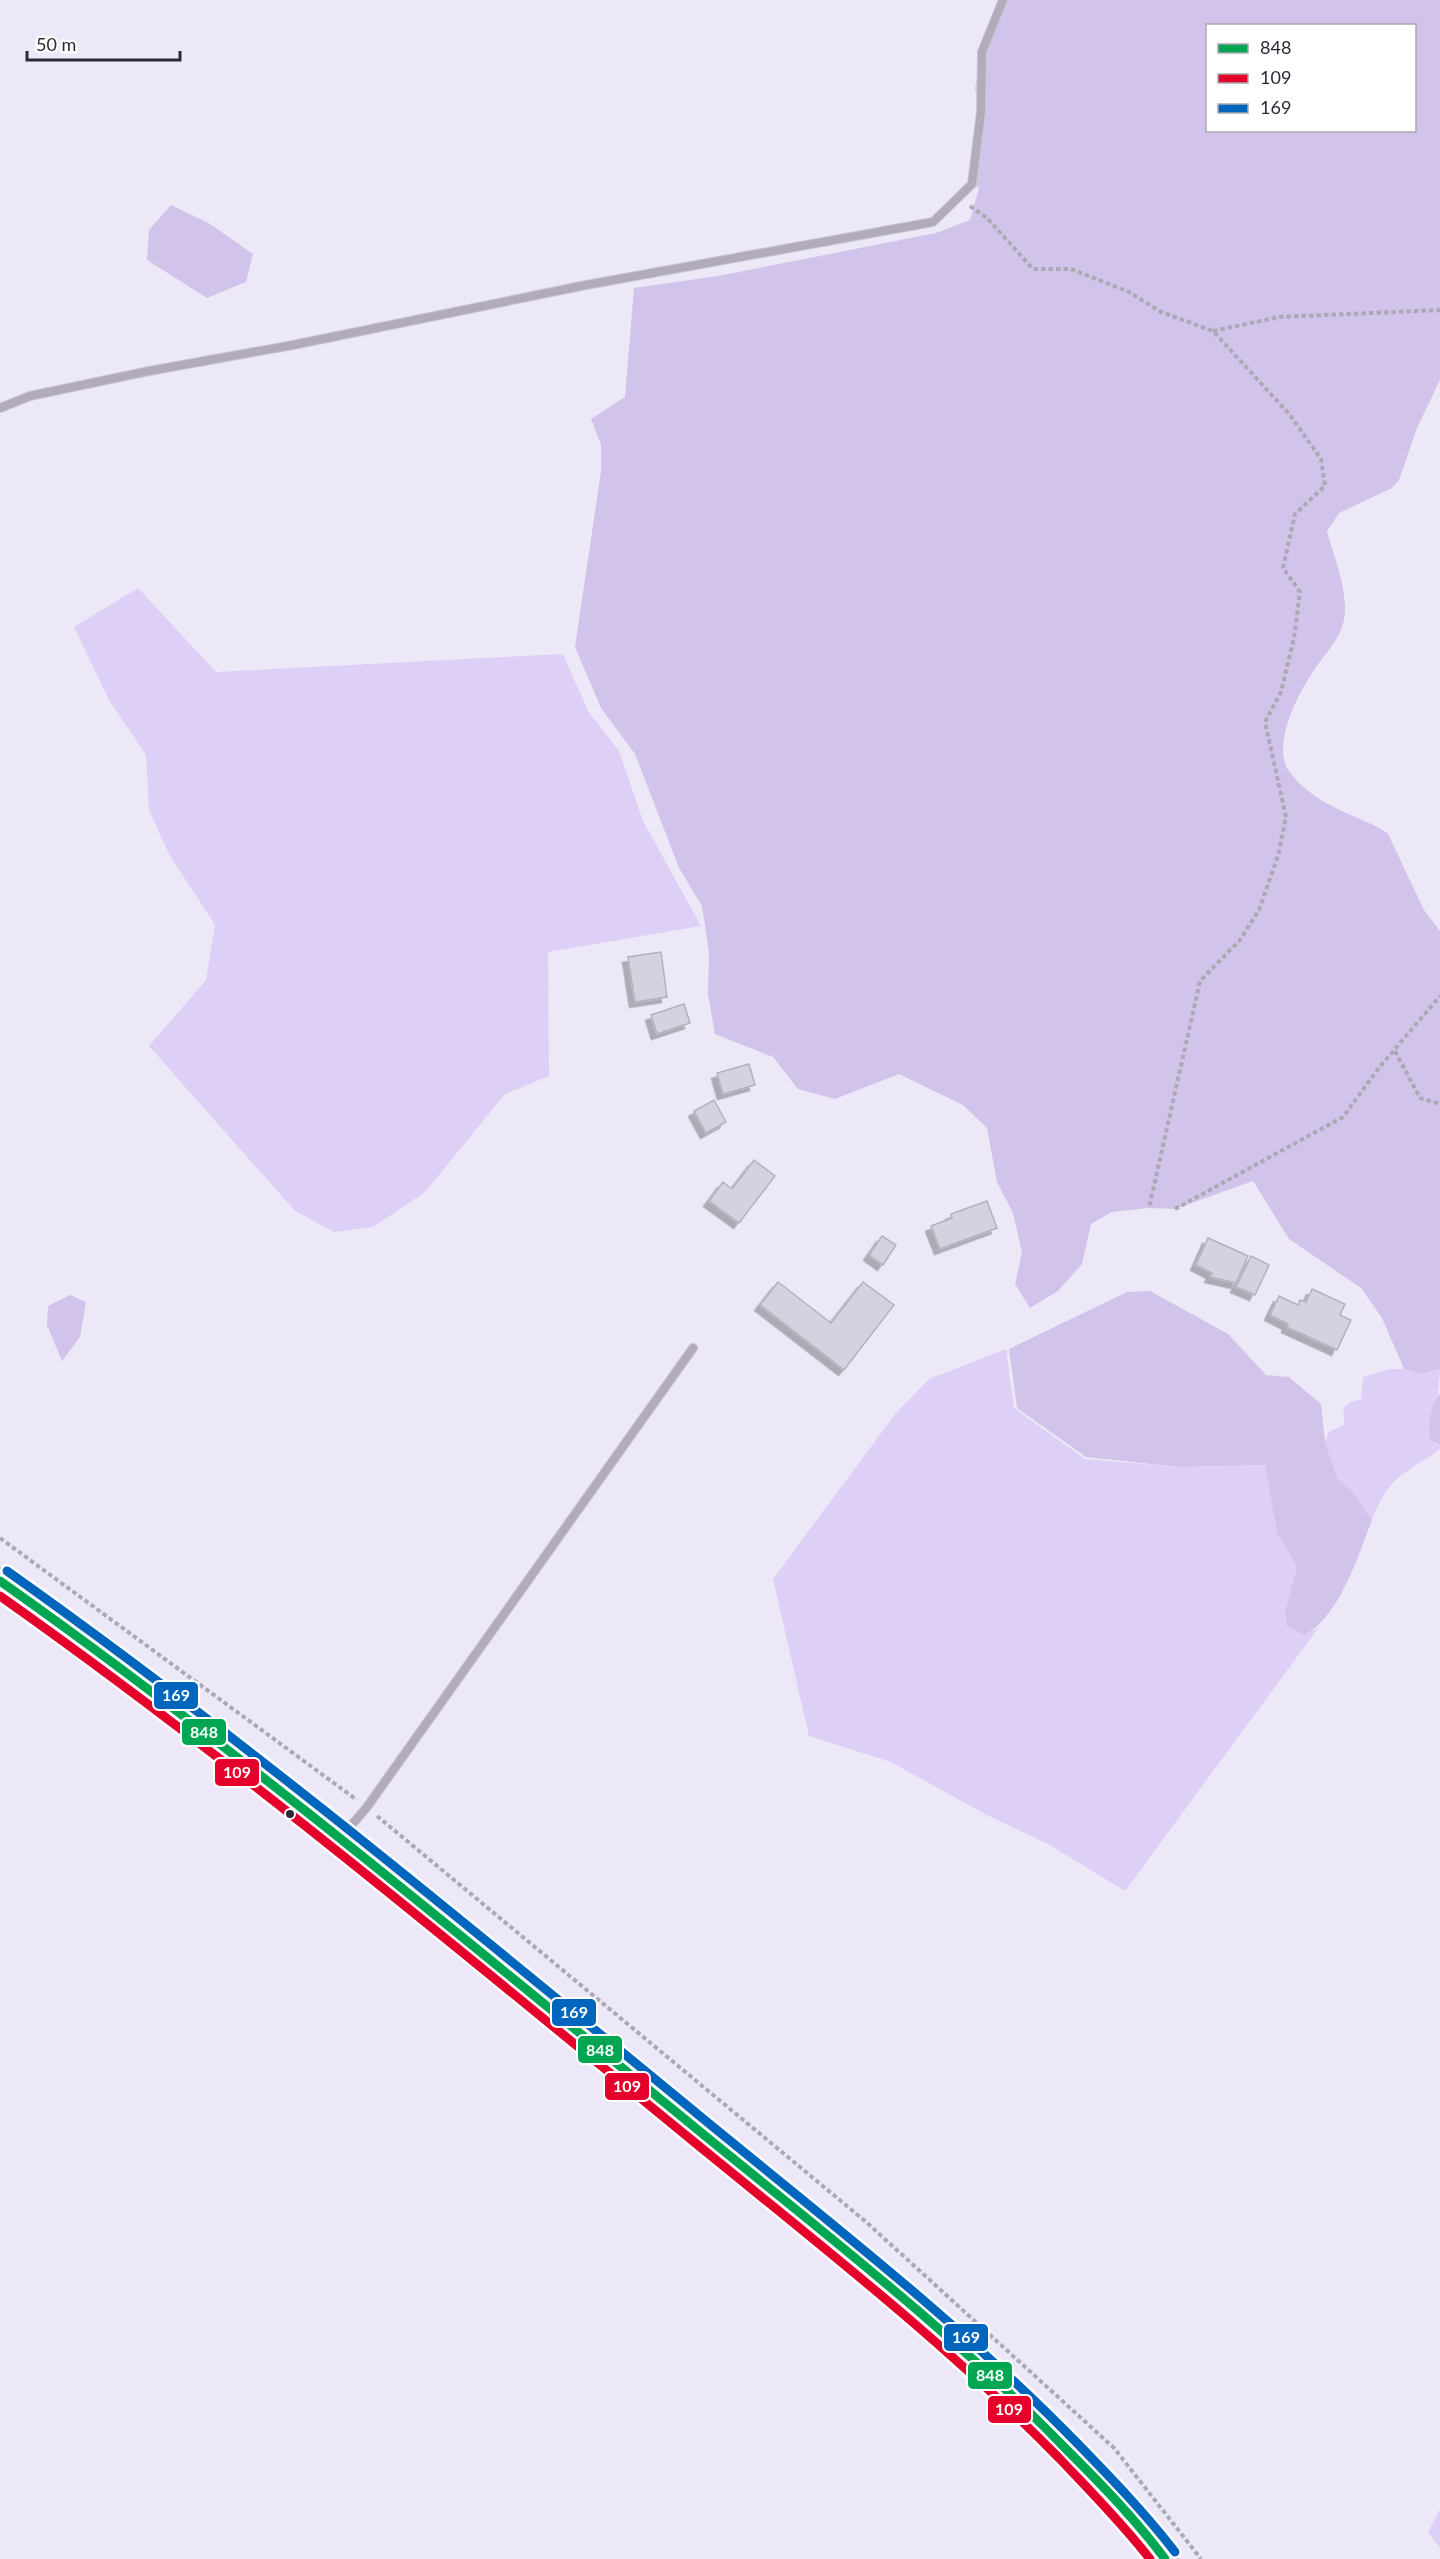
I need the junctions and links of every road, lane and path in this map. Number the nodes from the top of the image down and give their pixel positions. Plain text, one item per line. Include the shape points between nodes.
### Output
1 (1003, 0) edge
2 (960, 198) junction
3 (1440, 310) edge
4 (1214, 331) junction
5 (0, 408) edge
6 (1440, 996) edge
7 (1395, 1051) junction
8 (1440, 1104) edge
9 (1149, 1208) dead end
10 (1175, 1209) dead end
11 (693, 1348) dead end
12 (0, 1538) edge
13 (0, 1581) edge
14 (367, 1807) junction
15 (341, 1837) junction
16 (1165, 2559) edge
17 (1200, 2559) edge

1 - 2 lane via 982,52 981,112 972,184
2 - 4 path via 987,218 1033,269 1071,269 1129,292 1161,312
2 - 5 lane via 933,222 149,371 30,396
3 - 4 path via 1279,317
4 - 9 path via 1290,415 1321,459 1325,486 1295,514 1283,568 1300,592 1281,692 1265,722 1286,817 1278,856 1259,910 1240,940 1200,981
6 - 7 path
7 - 8 path via 1420,1098
7 - 10 path via 1343,1117
11 - 14 lane
12 - 14 path
13 - 15 main road via 105,1653
14 - 15 lane
14 - 17 path via 865,2221 1114,2448
15 - 16 main road via 910,2305 1035,2415 1149,2536

